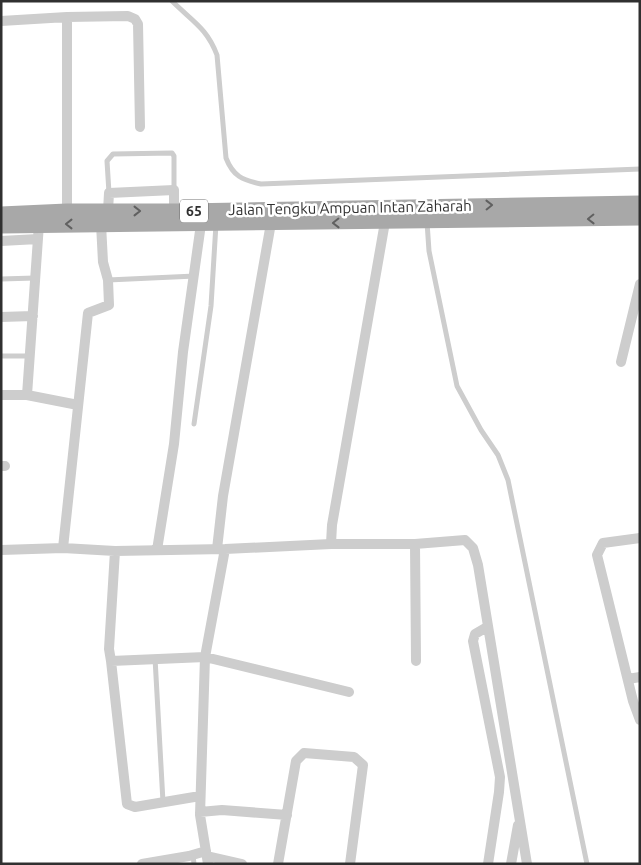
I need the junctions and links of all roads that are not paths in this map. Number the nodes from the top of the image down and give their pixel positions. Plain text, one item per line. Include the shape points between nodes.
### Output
1 (172, 1) edge
2 (67, 17) junction
3 (1, 22) edge
4 (140, 127) dead end
5 (640, 169) edge
6 (174, 190) junction
7 (109, 193) junction
8 (640, 203) edge
9 (388, 207) junction
10 (67, 211) junction
11 (174, 211) junction
12 (1, 214) edge
13 (104, 218) junction
14 (640, 218) edge
15 (385, 222) junction
16 (427, 222) junction
17 (271, 223) junction
18 (209, 224) junction
19 (1, 226) edge
20 (39, 232) junction
21 (1, 241) edge
22 (195, 276) junction
23 (36, 278) junction
24 (1, 279) edge
25 (108, 280) junction
26 (640, 284) edge
27 (32, 316) junction
28 (1, 317) edge
29 (1, 356) edge
30 (30, 356) junction
31 (621, 362) dead end
32 (1, 395) edge
33 (27, 395) junction
34 (78, 404) junction
35 (194, 424) dead end
36 (640, 538) edge
37 (331, 544) junction
38 (415, 544) junction
39 (63, 548) junction
40 (221, 549) junction
41 (1, 550) edge
42 (157, 550) junction
43 (115, 551) junction
44 (487, 627) junction
45 (205, 657) junction
46 (155, 658) junction
47 (111, 661) junction
48 (416, 661) dead end
49 (640, 677) edge
50 (628, 679) junction
51 (349, 692) dead end
52 (640, 720) edge
53 (200, 796) junction
54 (163, 802) junction
55 (200, 812) junction
56 (287, 815) junction
57 (520, 819) junction
58 (207, 857) edge
59 (193, 860) edge
60 (142, 864) edge
61 (242, 864) edge
62 (278, 864) edge
63 (350, 864) edge
64 (488, 864) edge
65 (511, 864) edge
66 (527, 864) edge
67 (587, 864) edge

1 - 5 lane via 200,26 218,55 226,158 231,171 249,182
2 - 3 street
2 - 4 street via 128,16 137,21
2 - 10 street
6 - 7 street
6 - 7 lane via 172,153 113,154 106,162
6 - 11 street
7 - 13 street
9 -> 8 main road, Jalan Tengku Ampuan Intan Zaharah / 65
9 - 11 main road, Jalan Tengku Ampuan Intan Zaharah / 65
9 - 15 main road
10 - 12 main road, Jalan Tengku Ampuan Intan Zaharah / 65
10 - 13 main road, Jalan Tengku Ampuan Intan Zaharah / 65
13 -> 11 main road, Jalan Tengku Ampuan Intan Zaharah / 65
13 - 18 main road, Jalan Tengku Ampuan Intan Zaharah / 65
13 -> 20 main road, Jalan Tengku Ampuan Intan Zaharah / 65
13 - 25 street via 103,262
14 -> 16 main road, Jalan Tengku Ampuan Intan Zaharah / 65
15 - 16 main road, Jalan Tengku Ampuan Intan Zaharah / 65
15 -> 17 main road, Jalan Tengku Ampuan Intan Zaharah / 65
15 - 37 street
16 - 67 lane via 457,386 498,455 508,480
17 - 18 main road, Jalan Tengku Ampuan Intan Zaharah / 65
17 - 40 street via 223,496
18 - 22 street
18 - 35 lane via 211,306
19 - 20 main road, Jalan Tengku Ampuan Intan Zaharah / 65
20 - 21 street
20 - 23 street
22 - 25 lane
22 - 42 street
23 - 24 lane
23 - 27 street
25 - 34 street via 109,305 88,313
26 - 31 street
27 - 28 street
27 - 30 street
29 - 30 lane
30 - 33 street
32 - 33 street
33 - 34 street
34 - 39 street
36 - 50 street via 603,542 597,555
37 - 38 street
37 - 40 street
38 - 44 street via 460,539 470,544 478,565
38 - 48 street
39 - 41 street
39 - 43 street
40 - 42 street
40 - 45 street
42 - 43 street
43 - 47 street
44 - 57 street
44 - 64 street via 475,634 472,641 500,777
45 - 46 street
45 - 51 street
45 - 53 street
46 - 47 street
46 - 54 lane
47 - 54 street via 126,802 135,807
49 - 50 street
50 - 52 street
53 - 54 street
53 - 55 street
55 - 56 street via 222,810
55 - 58 street
56 - 62 street
56 - 63 street via 296,761 300,755 354,757 362,762
57 - 65 street
57 - 66 street
58 - 59 street
58 - 61 street
59 - 60 street

